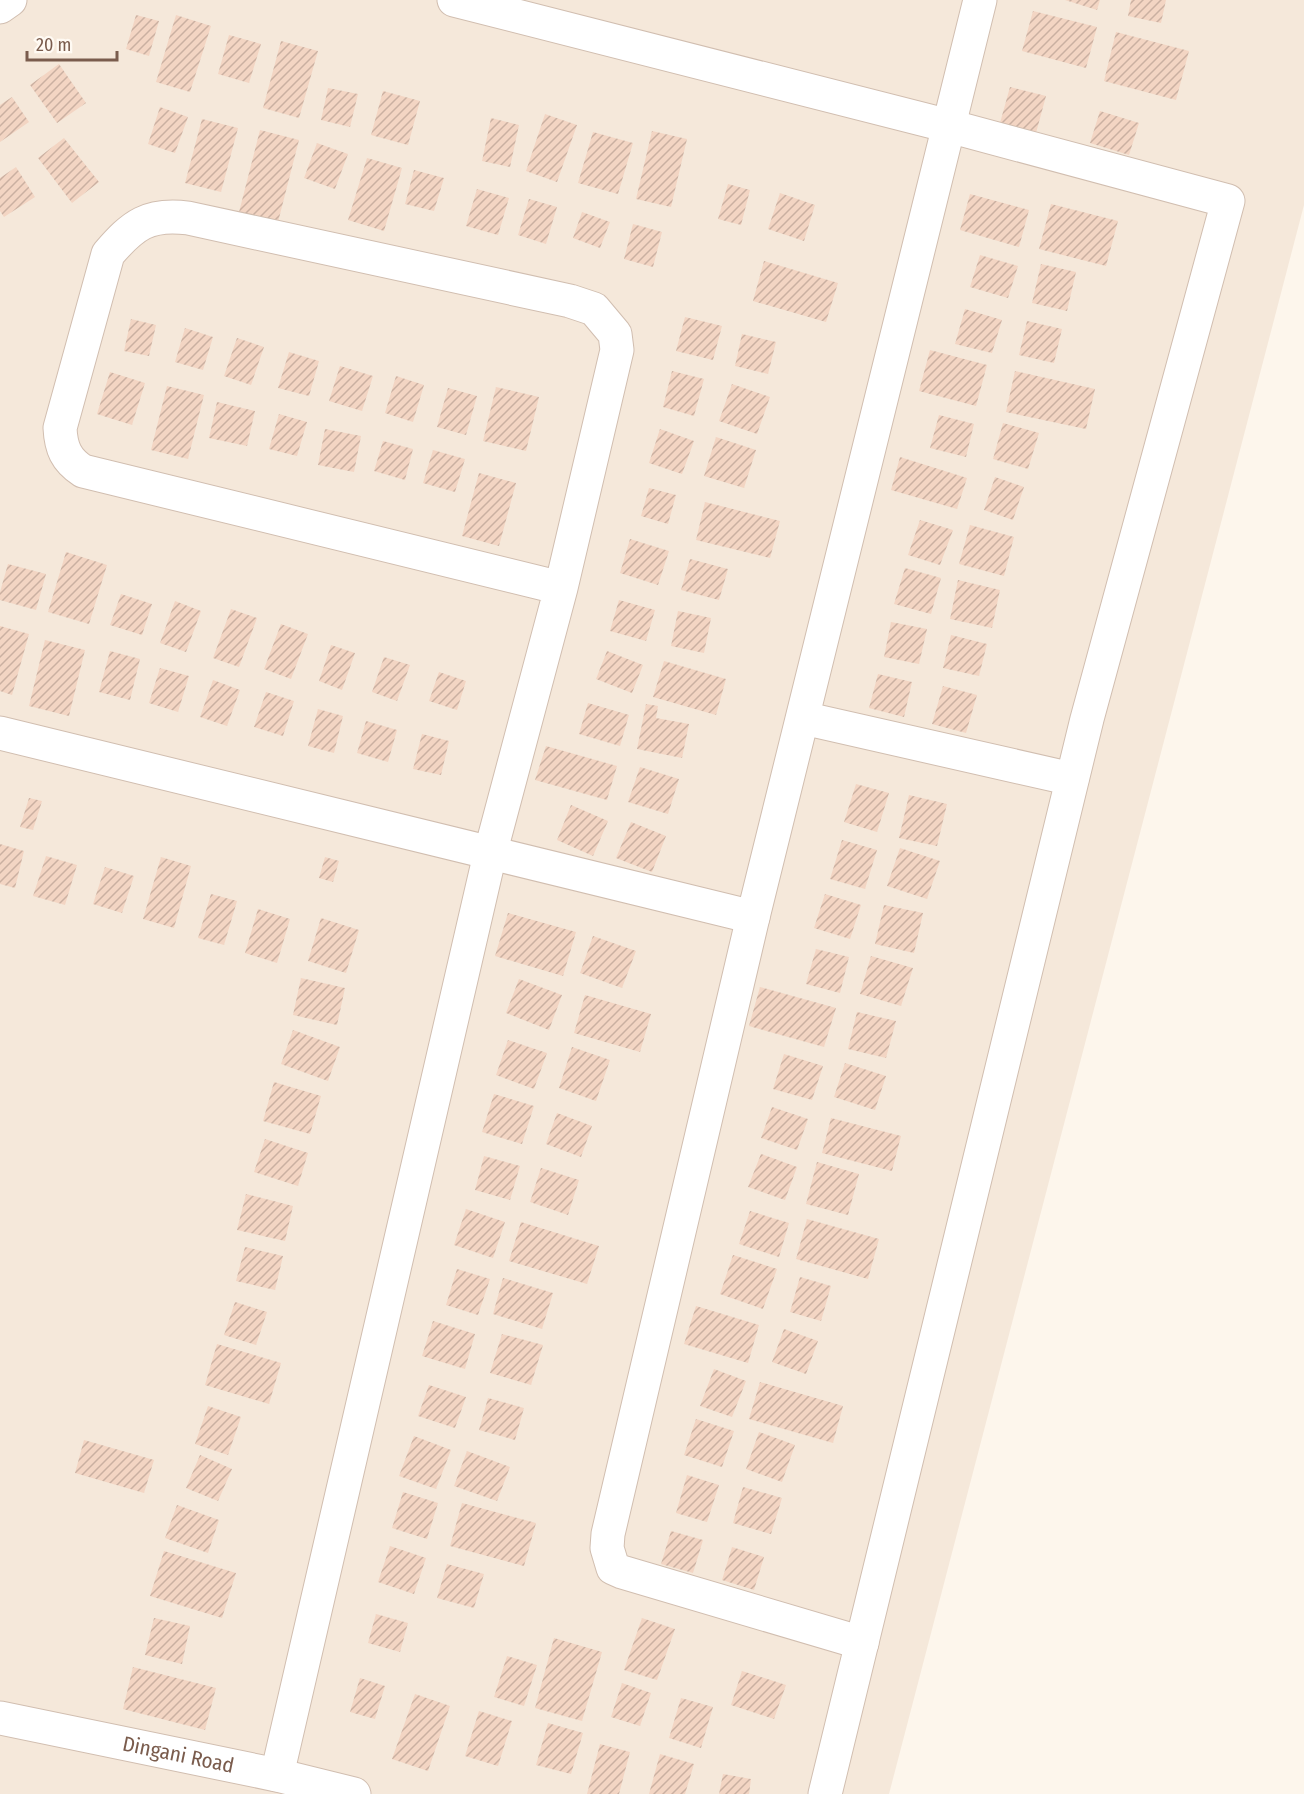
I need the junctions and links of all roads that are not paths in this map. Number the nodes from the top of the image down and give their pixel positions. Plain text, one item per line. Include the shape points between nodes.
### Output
1 (10, 0) edge
2 (454, 0) edge
3 (980, 0) edge
4 (0, 7) edge
5 (571, 14) edge
6 (949, 126) junction
7 (561, 588) junction
8 (803, 718) junction
9 (0, 733) edge
10 (1072, 779) junction
11 (490, 854) junction
12 (753, 917) junction
13 (862, 1643) junction
14 (0, 1718) edge
15 (277, 1775) junction
16 (354, 1794) edge
17 (825, 1794) edge

1 - 4 street
2 - 5 street
3 - 6 street
5 - 6 street via 754,77
6 - 8 street
6 - 10 street via 1228,201
7 - 7 street via 617,350 615,334 594,309 167,215 143,222 108,254 60,428 64,454 71,464 82,471
7 - 11 street
8 - 10 street
8 - 12 street
9 - 11 street
10 - 13 street
11 - 12 street
11 - 15 street
12 - 13 street via 607,1548 614,1568 622,1572
13 - 17 street
14 - 15 street, Dingani Road
15 - 16 street, Dingani Road

